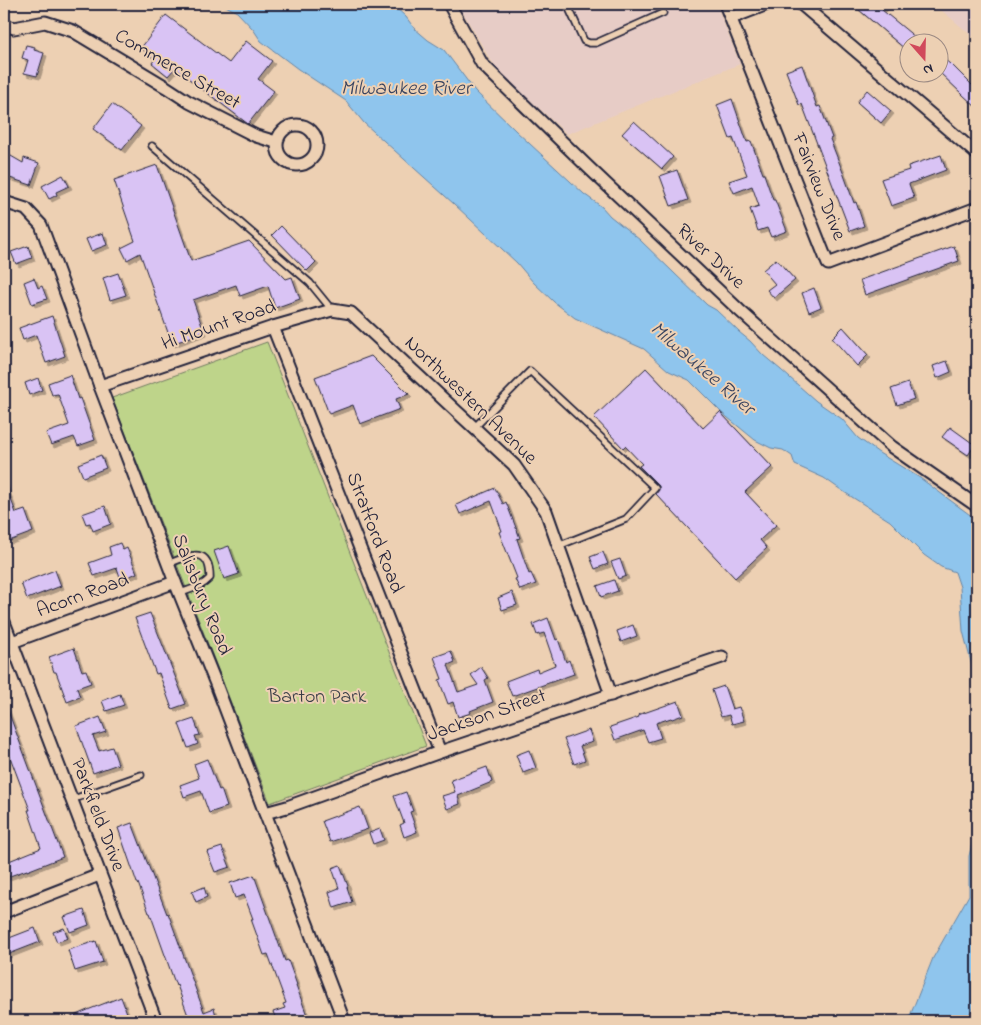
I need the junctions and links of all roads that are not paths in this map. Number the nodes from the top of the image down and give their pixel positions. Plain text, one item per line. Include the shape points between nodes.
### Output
1 (449, 4) edge
2 (567, 4) edge
3 (725, 4) edge
4 (767, 4) edge
5 (801, 4) edge
6 (662, 13) dead end
7 (731, 18) junction
8 (4, 24) edge
9 (276, 142) dead end
10 (152, 146) dead end
11 (977, 154) edge
12 (4, 202) edge
13 (977, 208) edge
14 (332, 310) junction
15 (351, 313) joint
16 (273, 327) junction
17 (100, 386) junction
18 (474, 428) junction
19 (977, 506) edge
20 (558, 546) junction
21 (168, 564) junction
22 (178, 588) junction
23 (4, 622) edge
24 (7, 643) edge
25 (722, 657) dead end
26 (611, 695) junction
27 (440, 752) junction
28 (141, 775) dead end
29 (71, 800) junction
30 (265, 813) junction
31 (99, 875) junction
32 (4, 912) edge
33 (156, 1021) edge
34 (344, 1021) edge

1 - 19 street, River Drive via 482,64 588,167 739,310 885,441
2 - 6 lane via 584,41 589,43 596,43
3 - 7 street, Fairview Drive
4 - 7 street
5 - 11 street
7 - 13 street, Fairview Drive via 828,264
8 - 9 street, Commerce Street via 14,28 45,22 73,31 189,102 256,136
10 - 14 lane via 310,283
12 - 17 street, Salisbury Road via 26,209 41,225
14 - 15 street, Hi Mount Road
14 - 16 street, Hi Mount Road
15 - 18 street, Northwestern Avenue
16 - 17 street, Hi Mount Road
16 - 27 street, Stratford Road
17 - 21 street, Salisbury Road
18 - 20 street, Northwestern Avenue via 514,465 546,511
18 - 20 lane via 530,371 656,488 626,518
20 - 26 street, Northwestern Avenue
21 - 22 street, Salisbury Road
21 - 22 lane via 188,556 206,559 210,578 206,583 198,587
22 - 24 street, Acorn Road
22 - 30 street, Salisbury Road
23 - 24 street, Parkfield Drive
24 - 29 street, Parkfield Drive
25 - 26 street, Jackson Street
26 - 27 street, Jackson Street
27 - 30 street, Jackson Street
28 - 29 lane
29 - 31 street, Parkfield Drive
30 - 34 street, Salisbury Road
31 - 32 street
31 - 33 street, Parkfield Drive

